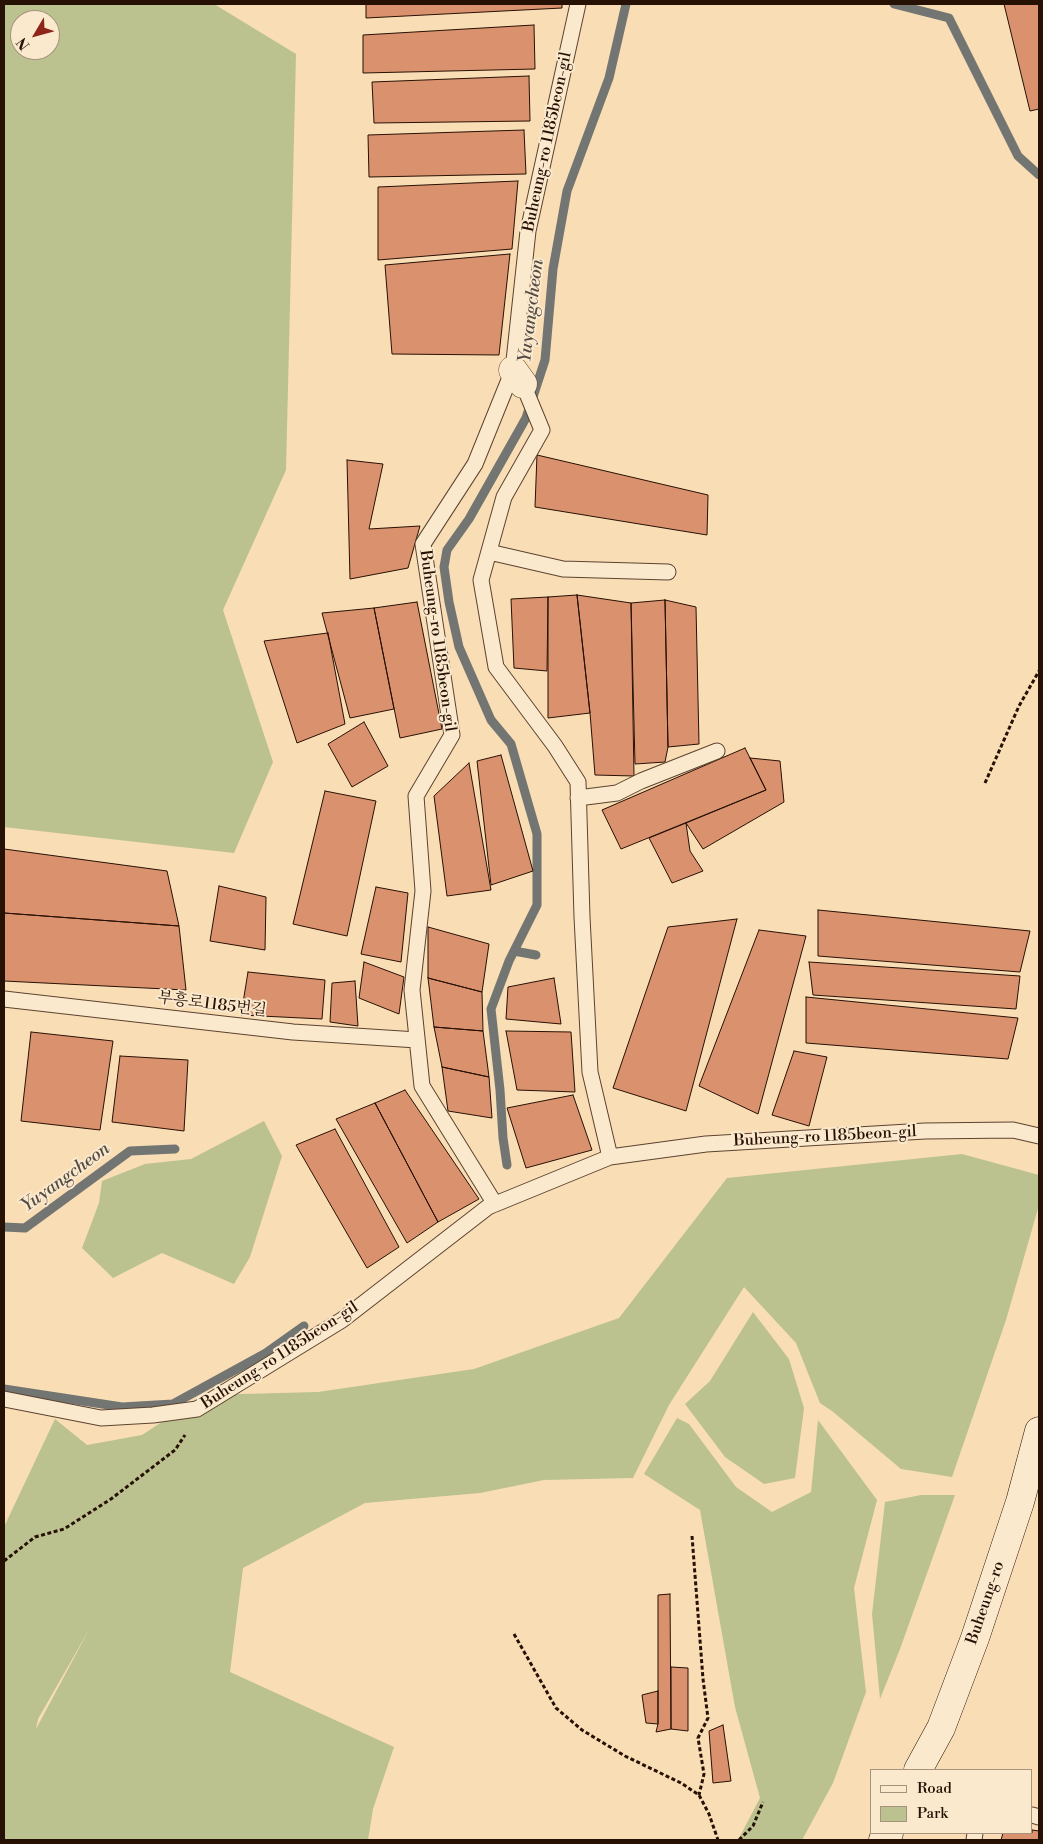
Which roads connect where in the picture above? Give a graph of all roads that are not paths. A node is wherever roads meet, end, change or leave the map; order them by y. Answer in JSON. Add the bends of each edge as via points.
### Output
{"nodes":[{"id":1,"x":578,"y":4,"type":"edge"},
{"id":2,"x":518,"y":377,"type":"junction"},
{"id":3,"x":488,"y":552,"type":"junction"},
{"id":4,"x":668,"y":572,"type":"dead end"},
{"id":5,"x":717,"y":751,"type":"dead end"},
{"id":6,"x":578,"y":798,"type":"junction"},
{"id":7,"x":4,"y":999,"type":"edge"},
{"id":8,"x":417,"y":1040,"type":"junction"},
{"id":9,"x":1039,"y":1136,"type":"edge"},
{"id":10,"x":610,"y":1157,"type":"junction"},
{"id":11,"x":494,"y":1204,"type":"junction"},
{"id":12,"x":4,"y":1399,"type":"edge"},
{"id":13,"x":1039,"y":1431,"type":"edge"},
{"id":14,"x":925,"y":1768,"type":"edge"}],
"edges":[{"from":1,"to":2,"type":"lane","name":"Buheung-ro 1185beon-gil","via":[[528,231]]},
{"from":2,"to":3,"type":"lane","name":"Buheung-ro 1185beon-gil","via":[[542,430],[504,496]]},
{"from":2,"to":8,"type":"lane","name":"Buheung-ro 1185beon-gil","via":[[475,464],[423,544],[452,735],[416,796],[423,891],[412,990]]},
{"from":3,"to":4,"type":"lane","via":[[563,568]]},
{"from":3,"to":6,"type":"lane","name":"Buheung-ro 1185beon-gil","via":[[481,580],[496,667],[556,746],[578,782]]},
{"from":5,"to":6,"type":"lane","via":[[617,793]]},
{"from":6,"to":10,"type":"lane","name":"Buheung-ro 1185beon-gil","via":[[590,1072]]},
{"from":7,"to":8,"type":"lane","name":"부흥로1185번길","via":[[293,1032]]},
{"from":8,"to":11,"type":"lane","name":"Buheung-ro 1185beon-gil","via":[[422,1086]]},
{"from":9,"to":10,"type":"lane","name":"Buheung-ro 1185beon-gil","via":[[1013,1130],[925,1131],[706,1144]]},
{"from":10,"to":11,"type":"lane","name":"Buheung-ro 1185beon-gil"},
{"from":11,"to":12,"type":"lane","name":"Buheung-ro 1185beon-gil","via":[[342,1320],[200,1408],[102,1418]]},
{"from":13,"to":14,"type":"main road","name":"Buheung-ro","via":[[1020,1502],[975,1638]]}]}
